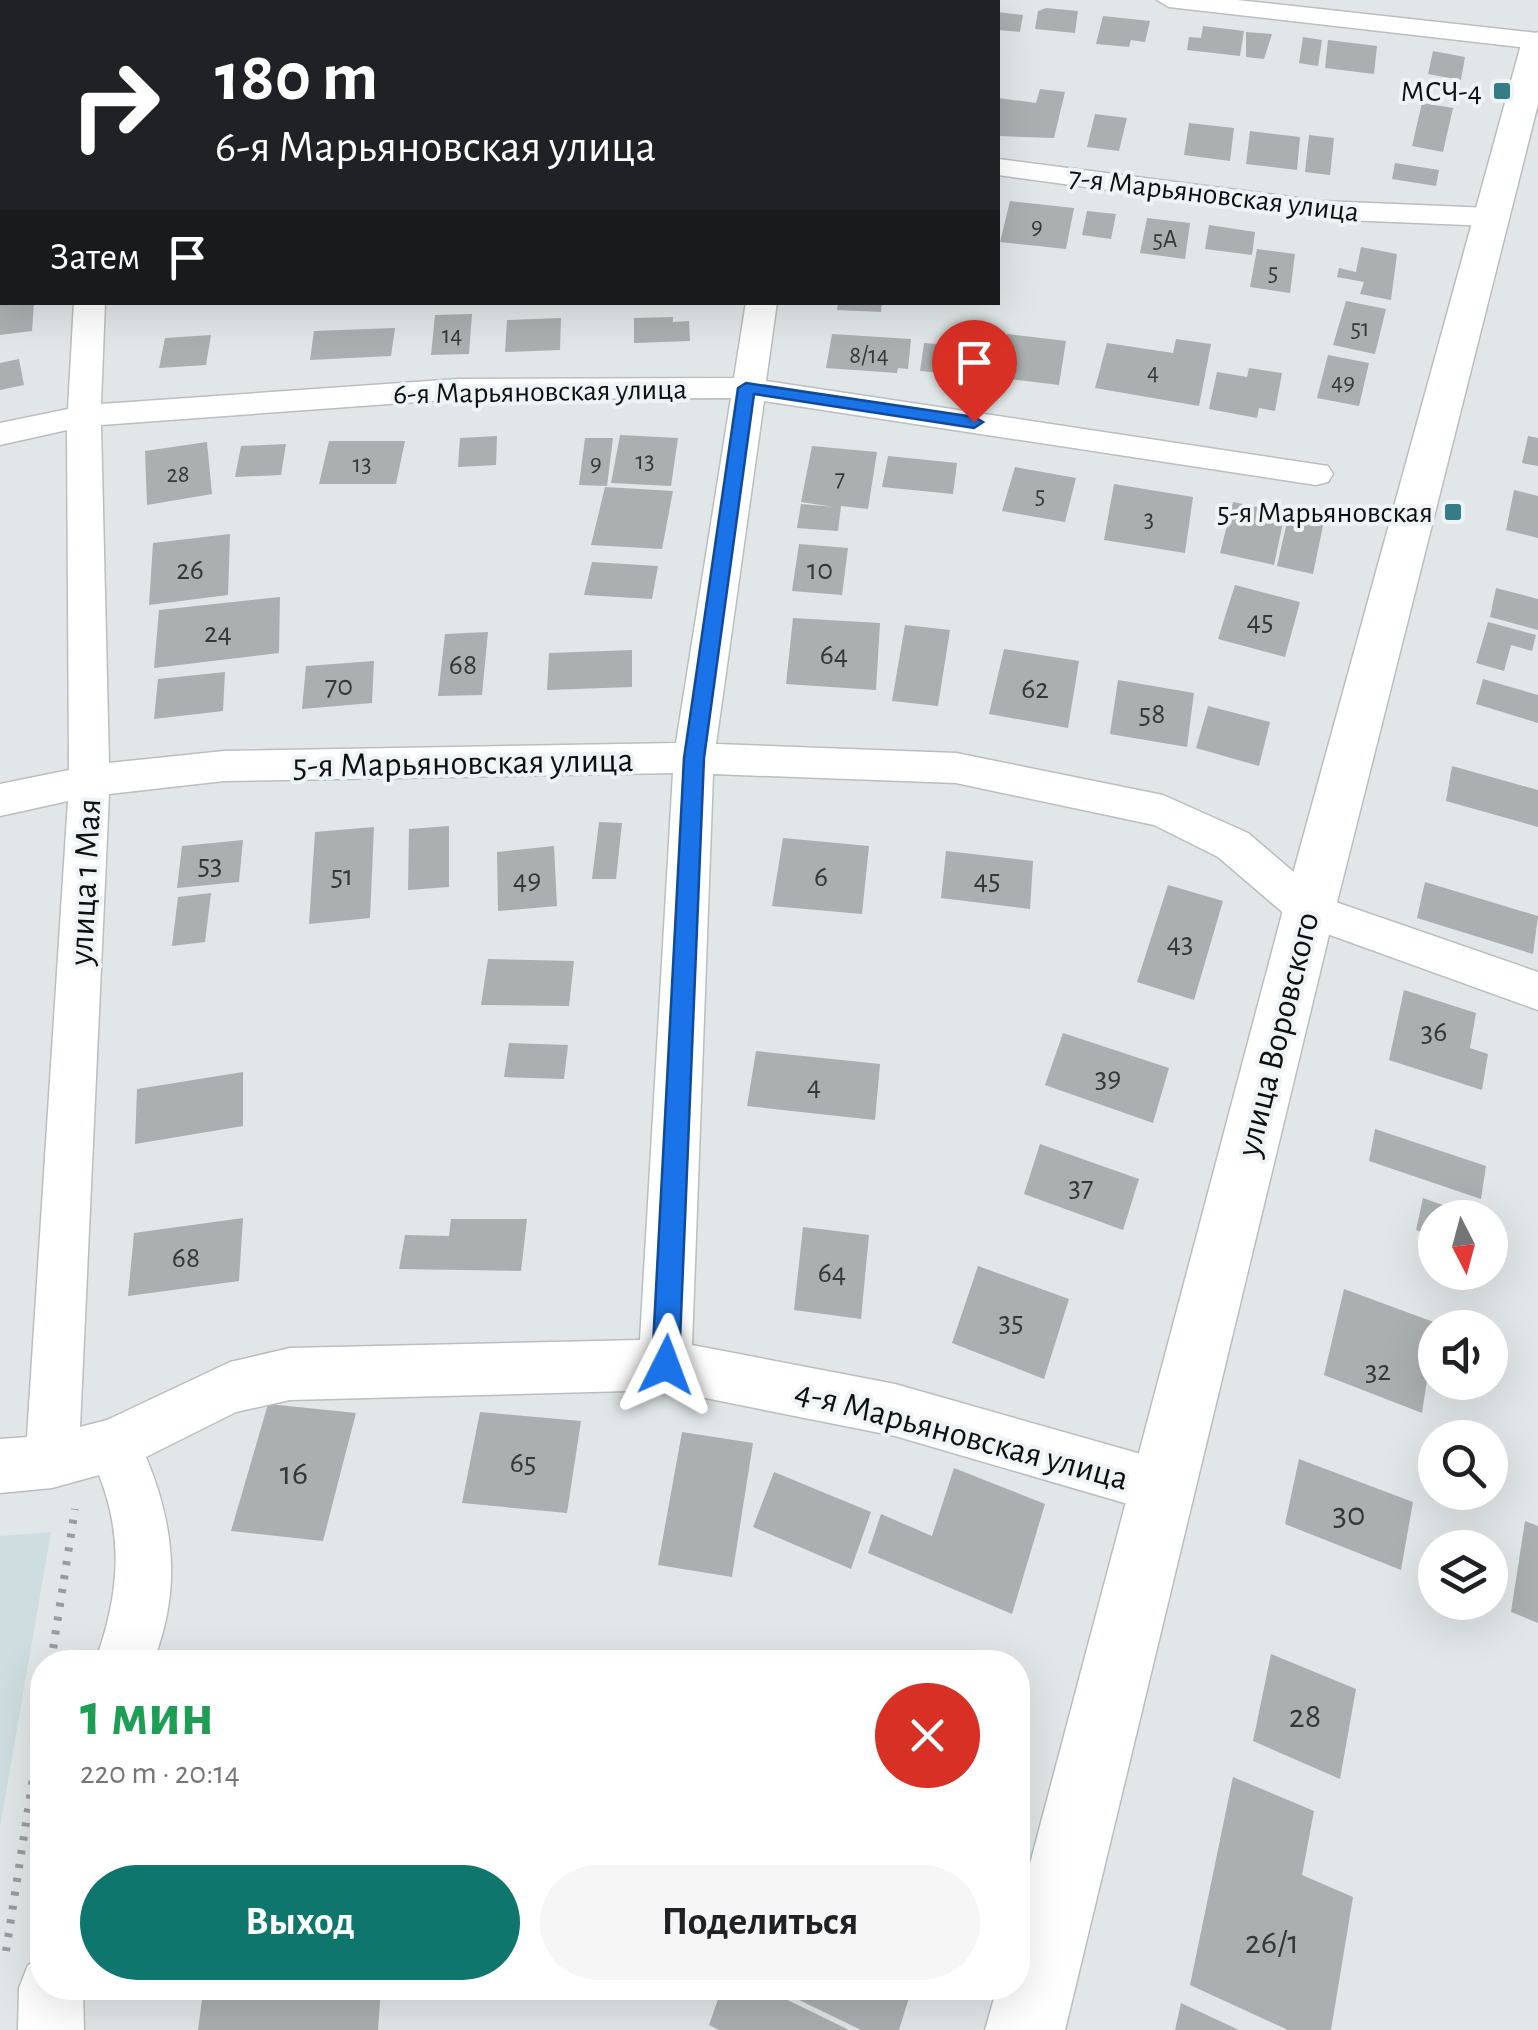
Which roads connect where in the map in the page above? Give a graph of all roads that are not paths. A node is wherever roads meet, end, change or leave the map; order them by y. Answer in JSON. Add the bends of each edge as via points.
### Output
{"nodes":[{"id":1,"x":1169,"y":0,"type":"edge"},
{"id":2,"x":1538,"y":40,"type":"edge"},
{"id":3,"x":1000,"y":167,"type":"edge"},
{"id":4,"x":1491,"y":217,"type":"junction"},
{"id":5,"x":90,"y":305,"type":"edge"},
{"id":6,"x":761,"y":305,"type":"edge"},
{"id":7,"x":746,"y":388,"type":"junction"},
{"id":8,"x":84,"y":416,"type":"junction"},
{"id":9,"x":0,"y":434,"type":"edge"},
{"id":10,"x":1316,"y":474,"type":"dead end"},
{"id":11,"x":694,"y":758,"type":"junction"},
{"id":12,"x":90,"y":781,"type":"junction"},
{"id":13,"x":0,"y":800,"type":"edge"},
{"id":14,"x":1308,"y":910,"type":"junction"},
{"id":15,"x":1538,"y":991,"type":"edge"},
{"id":16,"x":666,"y":1365,"type":"junction"},
{"id":17,"x":113,"y":1445,"type":"junction"},
{"id":18,"x":0,"y":1466,"type":"edge"},
{"id":19,"x":65,"y":1479,"type":"junction"},
{"id":20,"x":1162,"y":1487,"type":"junction"},
{"id":21,"x":128,"y":1650,"type":"edge"},
{"id":22,"x":36,"y":2000,"type":"edge"},
{"id":23,"x":50,"y":2030,"type":"edge"},
{"id":24,"x":1024,"y":2030,"type":"edge"}],
"edges":[{"from":1,"to":2,"type":"street"},
{"from":2,"to":4,"type":"main road","name":"улица Воровского"},
{"from":3,"to":4,"type":"street","name":"7-я Марьяновская улица","via":[[1321,210]]},
{"from":4,"to":14,"type":"main road","name":"улица Воровского"},
{"from":5,"to":8,"type":"street","name":"улица 1 Мая"},
{"from":6,"to":7,"type":"street"},
{"from":7,"to":8,"type":"street","name":"6-я Марьяновская улица","via":[[458,389]]},
{"from":7,"to":10,"type":"street","name":"6-я Марьяновская улица"},
{"from":7,"to":11,"type":"street"},
{"from":8,"to":9,"type":"street","name":"6-я Марьяновская улица"},
{"from":8,"to":12,"type":"street","name":"улица 1 Мая"},
{"from":11,"to":12,"type":"street","name":"5-я Марьяновская улица","via":[[224,766]]},
{"from":11,"to":14,"type":"street","name":"5-я Марьяновская улица","via":[[956,768],[1164,811],[1233,846]]},
{"from":11,"to":16,"type":"street"},
{"from":12,"to":13,"type":"street","name":"5-я Марьяновская улица"},
{"from":12,"to":19,"type":"street","name":"улица 1 Мая"},
{"from":14,"to":15,"type":"street","name":"5-я Марьяновская улица"},
{"from":14,"to":20,"type":"main road","name":"улица Воровского"},
{"from":16,"to":17,"type":"street","name":"4-я Марьяновская улица","via":[[290,1374],[230,1388]]},
{"from":16,"to":20,"type":"street","name":"4-я Марьяновская улица","via":[[895,1410]]},
{"from":17,"to":19,"type":"street","name":"4-я Марьяновская улица"},
{"from":17,"to":21,"type":"street","via":[[132,1482],[146,1535],[147,1590]]},
{"from":18,"to":19,"type":"street","name":"4-я Марьяновская улица"},
{"from":20,"to":24,"type":"main road","name":"улица Воровского"},
{"from":22,"to":23,"type":"street"}]}
